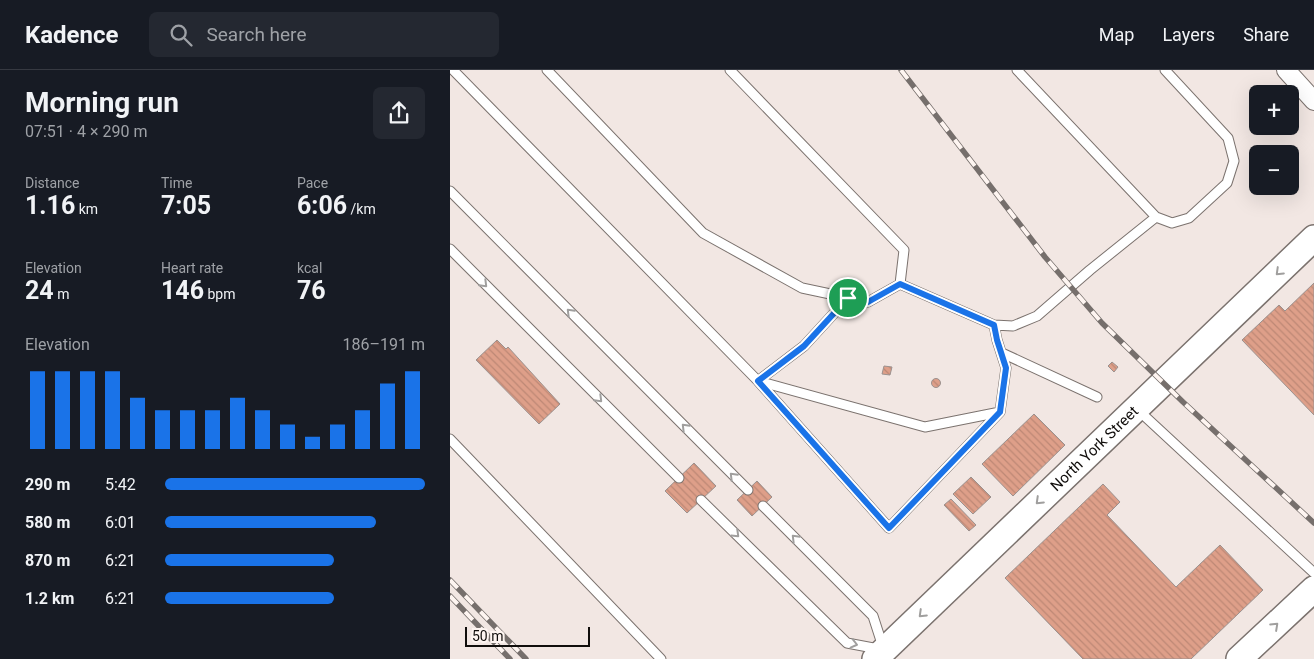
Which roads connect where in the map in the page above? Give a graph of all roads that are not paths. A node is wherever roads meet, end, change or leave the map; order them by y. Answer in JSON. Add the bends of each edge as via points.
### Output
{"nodes":[{"id":1,"x":453,"y":70,"type":"edge"},
{"id":2,"x":547,"y":70,"type":"edge"},
{"id":3,"x":730,"y":70,"type":"edge"},
{"id":4,"x":1017,"y":70,"type":"edge"},
{"id":5,"x":1165,"y":70,"type":"edge"},
{"id":6,"x":1286,"y":70,"type":"edge"},
{"id":7,"x":1314,"y":101,"type":"edge"},
{"id":8,"x":450,"y":191,"type":"edge"},
{"id":9,"x":1156,"y":218,"type":"junction"},
{"id":10,"x":1314,"y":238,"type":"edge"},
{"id":11,"x":450,"y":249,"type":"edge"},
{"id":12,"x":900,"y":284,"type":"junction"},
{"id":13,"x":848,"y":298,"type":"junction"},
{"id":14,"x":994,"y":325,"type":"junction"},
{"id":15,"x":1002,"y":353,"type":"junction"},
{"id":16,"x":758,"y":381,"type":"junction"},
{"id":17,"x":1097,"y":397,"type":"dead end"},
{"id":18,"x":1136,"y":408,"type":"junction"},
{"id":19,"x":1000,"y":412,"type":"junction"},
{"id":20,"x":450,"y":439,"type":"edge"},
{"id":21,"x":679,"y":478,"type":"dead end"},
{"id":22,"x":748,"y":490,"type":"dead end"},
{"id":23,"x":701,"y":500,"type":"dead end"},
{"id":24,"x":763,"y":506,"type":"dead end"},
{"id":25,"x":1314,"y":573,"type":"edge"},
{"id":26,"x":1314,"y":589,"type":"edge"},
{"id":27,"x":883,"y":656,"type":"edge"},
{"id":28,"x":661,"y":659,"type":"edge"},
{"id":29,"x":1239,"y":659,"type":"edge"}],
"edges":[{"from":1,"to":16,"type":"lane"},
{"from":2,"to":13,"type":"lane","via":[[703,234],[802,288]]},
{"from":3,"to":12,"type":"lane","via":[[904,250]]},
{"from":4,"to":9,"type":"lane"},
{"from":5,"to":9,"type":"lane","via":[[1228,138],[1234,161],[1227,183],[1189,218],[1172,222]]},
{"from":6,"to":7,"type":"street"},
{"from":22,"to":8,"type":"lane","one_way":true},
{"from":9,"to":14,"type":"lane","via":[[1037,316],[1013,326]]},
{"from":10,"to":18,"type":"main road","name":"North York Street","one_way":true},
{"from":11,"to":21,"type":"lane","one_way":true},
{"from":12,"to":13,"type":"lane","via":[[868,302]]},
{"from":12,"to":14,"type":"lane"},
{"from":13,"to":16,"type":"lane","via":[[804,346]]},
{"from":14,"to":15,"type":"lane"},
{"from":15,"to":17,"type":"lane"},
{"from":15,"to":19,"type":"lane","via":[[1006,368]]},
{"from":16,"to":19,"type":"lane","via":[[925,427]]},
{"from":16,"to":19,"type":"lane","via":[[889,528]]},
{"from":18,"to":25,"type":"lane"},
{"from":18,"to":27,"type":"main road","name":"North York Street","one_way":true},
{"from":20,"to":28,"type":"lane"},
{"from":23,"to":27,"type":"lane","one_way":true,"via":[[846,643]]},
{"from":27,"to":24,"type":"lane","one_way":true,"via":[[873,616]]},
{"from":29,"to":26,"type":"main road","one_way":true}]}
